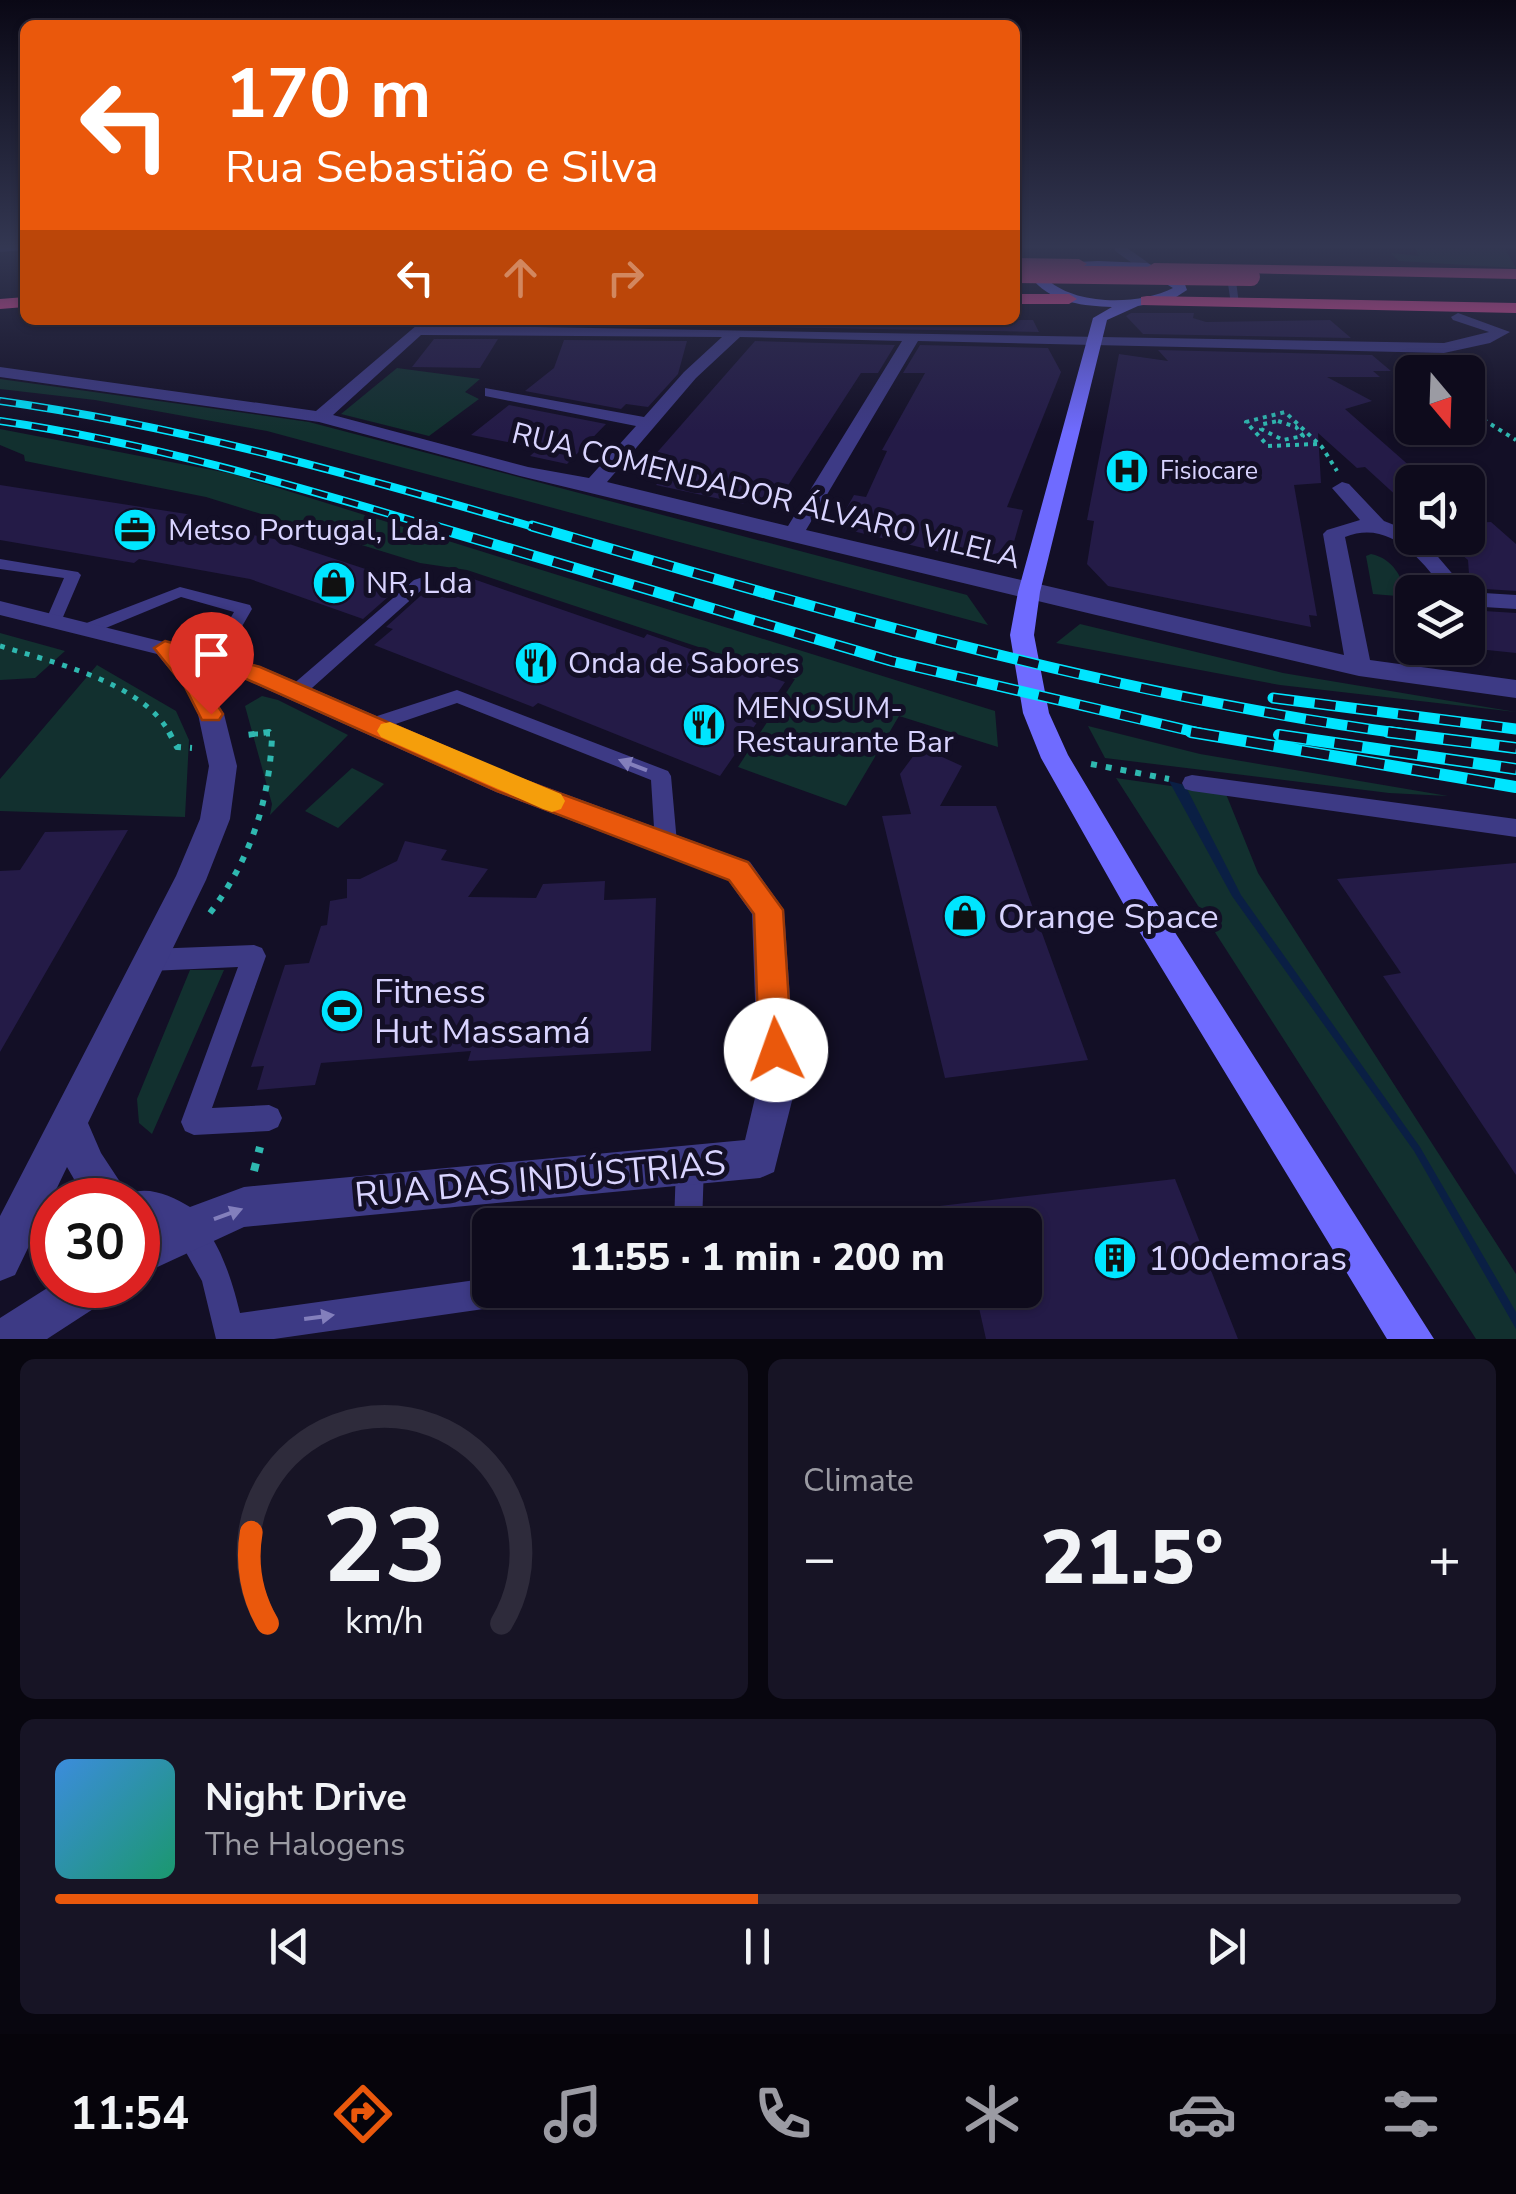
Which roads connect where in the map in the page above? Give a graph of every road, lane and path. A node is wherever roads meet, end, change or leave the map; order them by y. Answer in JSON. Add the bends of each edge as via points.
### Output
{"nodes":[{"id":1,"x":1084,"y":307,"type":"edge"},
{"id":2,"x":1126,"y":307,"type":"edge"},
{"id":3,"x":1458,"y":317,"type":"dead end"},
{"id":4,"x":1100,"y":318,"type":"junction"},
{"id":5,"x":736,"y":333,"type":"junction"},
{"id":6,"x":913,"y":336,"type":"junction"},
{"id":7,"x":1097,"y":340,"type":"junction"},
{"id":8,"x":0,"y":372,"type":"edge"},
{"id":9,"x":491,"y":392,"type":"dead end"},
{"id":10,"x":320,"y":417,"type":"junction"},
{"id":11,"x":1485,"y":421,"type":"edge"},
{"id":12,"x":646,"y":422,"type":"junction"},
{"id":13,"x":1302,"y":430,"type":"junction"},
{"id":14,"x":1516,"y":440,"type":"edge"},
{"id":15,"x":1299,"y":442,"type":"junction"},
{"id":16,"x":1318,"y":444,"type":"junction"},
{"id":17,"x":594,"y":485,"type":"junction"},
{"id":18,"x":1342,"y":488,"type":"joint"},
{"id":19,"x":1377,"y":526,"type":"junction"},
{"id":20,"x":793,"y":534,"type":"junction"},
{"id":21,"x":0,"y":564,"type":"edge"},
{"id":22,"x":1444,"y":575,"type":"edge"},
{"id":23,"x":420,"y":583,"type":"dead end"},
{"id":24,"x":1029,"y":592,"type":"junction"},
{"id":25,"x":1485,"y":599,"type":"edge"},
{"id":26,"x":1516,"y":602,"type":"edge"},
{"id":27,"x":0,"y":608,"type":"edge"},
{"id":28,"x":54,"y":620,"type":"junction"},
{"id":29,"x":90,"y":628,"type":"junction"},
{"id":30,"x":165,"y":648,"type":"junction"},
{"id":31,"x":214,"y":659,"type":"junction"},
{"id":32,"x":1359,"y":667,"type":"junction"},
{"id":33,"x":1516,"y":689,"type":"edge"},
{"id":34,"x":297,"y":691,"type":"junction"},
{"id":35,"x":375,"y":724,"type":"junction"},
{"id":36,"x":1055,"y":758,"type":"junction"},
{"id":37,"x":1192,"y":783,"type":"joint"},
{"id":38,"x":1516,"y":828,"type":"edge"},
{"id":39,"x":666,"y":843,"type":"junction"},
{"id":40,"x":150,"y":960,"type":"junction"},
{"id":41,"x":269,"y":1118,"type":"dead end"},
{"id":42,"x":69,"y":1122,"type":"junction"},
{"id":43,"x":690,"y":1164,"type":"junction"},
{"id":44,"x":95,"y":1178,"type":"edge"},
{"id":45,"x":689,"y":1208,"type":"edge"},
{"id":46,"x":160,"y":1214,"type":"edge"},
{"id":47,"x":188,"y":1229,"type":"junction"},
{"id":48,"x":160,"y":1244,"type":"edge"},
{"id":49,"x":0,"y":1260,"type":"edge"},
{"id":50,"x":472,"y":1296,"type":"edge"},
{"id":51,"x":56,"y":1308,"type":"edge"},
{"id":52,"x":7,"y":1339,"type":"edge"},
{"id":53,"x":1412,"y":1339,"type":"edge"}],
"edges":[{"from":1,"to":4,"type":"street"},
{"from":2,"to":4,"type":"street"},
{"from":3,"to":7,"type":"street","via":[[1502,332],[1444,348]]},
{"from":4,"to":7,"type":"street"},
{"from":5,"to":6,"type":"street"},
{"from":5,"to":10,"type":"street","via":[[418,330]]},
{"from":5,"to":12,"type":"street"},
{"from":6,"to":7,"type":"street"},
{"from":6,"to":20,"type":"street"},
{"from":7,"to":24,"type":"street"},
{"from":8,"to":10,"type":"street","name":"RUA COMENDADOR ÁLVARO VILELA"},
{"from":9,"to":12,"type":"street"},
{"from":10,"to":17,"type":"street","name":"RUA COMENDADOR ÁLVARO VILELA"},
{"from":11,"to":14,"type":"path"},
{"from":12,"to":17,"type":"street"},
{"from":13,"to":15,"type":"path"},
{"from":13,"to":15,"type":"path","via":[[1278,421],[1261,426],[1269,436]]},
{"from":13,"to":15,"type":"path","via":[[1285,412],[1246,422],[1268,446]]},
{"from":13,"to":16,"type":"path"},
{"from":15,"to":16,"type":"path"},
{"from":16,"to":18,"type":"path","via":[[1335,463]]},
{"from":17,"to":20,"type":"street","name":"RUA COMENDADOR ÁLVARO VILELA"},
{"from":18,"to":19,"type":"street"},
{"from":19,"to":22,"type":"street","via":[[1424,548]]},
{"from":19,"to":32,"type":"street","via":[[1334,534]]},
{"from":20,"to":24,"type":"street","name":"RUA COMENDADOR ÁLVARO VILELA"},
{"from":21,"to":28,"type":"lane","via":[[74,575]]},
{"from":23,"to":34,"type":"lane"},
{"from":24,"to":32,"type":"street","name":"RUA COMENDADOR ÁLVARO VILELA"},
{"from":24,"to":36,"type":"street","via":[[1022,635],[1036,712]]},
{"from":25,"to":26,"type":"street"},
{"from":27,"to":28,"type":"street","name":"RUA DAS INDÚSTRIAS"},
{"from":28,"to":29,"type":"street","name":"RUA DAS INDÚSTRIAS"},
{"from":29,"to":30,"type":"street","name":"RUA DAS INDÚSTRIAS"},
{"from":29,"to":31,"type":"lane","via":[[180,592],[244,609]]},
{"from":30,"to":31,"type":"street","name":"RUA DAS INDÚSTRIAS"},
{"from":30,"to":40,"type":"street","via":[[211,714],[222,766],[215,820]]},
{"from":31,"to":34,"type":"street","name":"RUA DAS INDÚSTRIAS"},
{"from":32,"to":33,"type":"street","name":"RUA COMENDADOR ÁLVARO VILELA"},
{"from":34,"to":35,"type":"street","name":"RUA DAS INDÚSTRIAS"},
{"from":35,"to":39,"type":"street","name":"RUA DAS INDÚSTRIAS","via":[[506,784]]},
{"from":39,"to":35,"type":"lane","one_way":true,"via":[[661,776],[457,696]]},
{"from":36,"to":37,"type":"path"},
{"from":36,"to":53,"type":"street"},
{"from":37,"to":38,"type":"lane"},
{"from":39,"to":43,"type":"street","name":"RUA DAS INDÚSTRIAS","via":[[738,871],[768,910],[778,1084],[760,1158]]},
{"from":40,"to":41,"type":"lane","via":[[254,956],[194,1122]]},
{"from":40,"to":42,"type":"street"},
{"from":42,"to":44,"type":"street"},
{"from":42,"to":49,"type":"street"},
{"from":43,"to":45,"type":"lane"},
{"from":47,"to":43,"type":"street","name":"RUA DAS INDÚSTRIAS","one_way":true,"via":[[244,1208]]},
{"from":46,"to":47,"type":"street"},
{"from":47,"to":48,"type":"street","name":"RUA DAS INDÚSTRIAS"},
{"from":47,"to":50,"type":"lane","one_way":true,"via":[[216,1276],[228,1330]]},
{"from":51,"to":52,"type":"street"}]}
